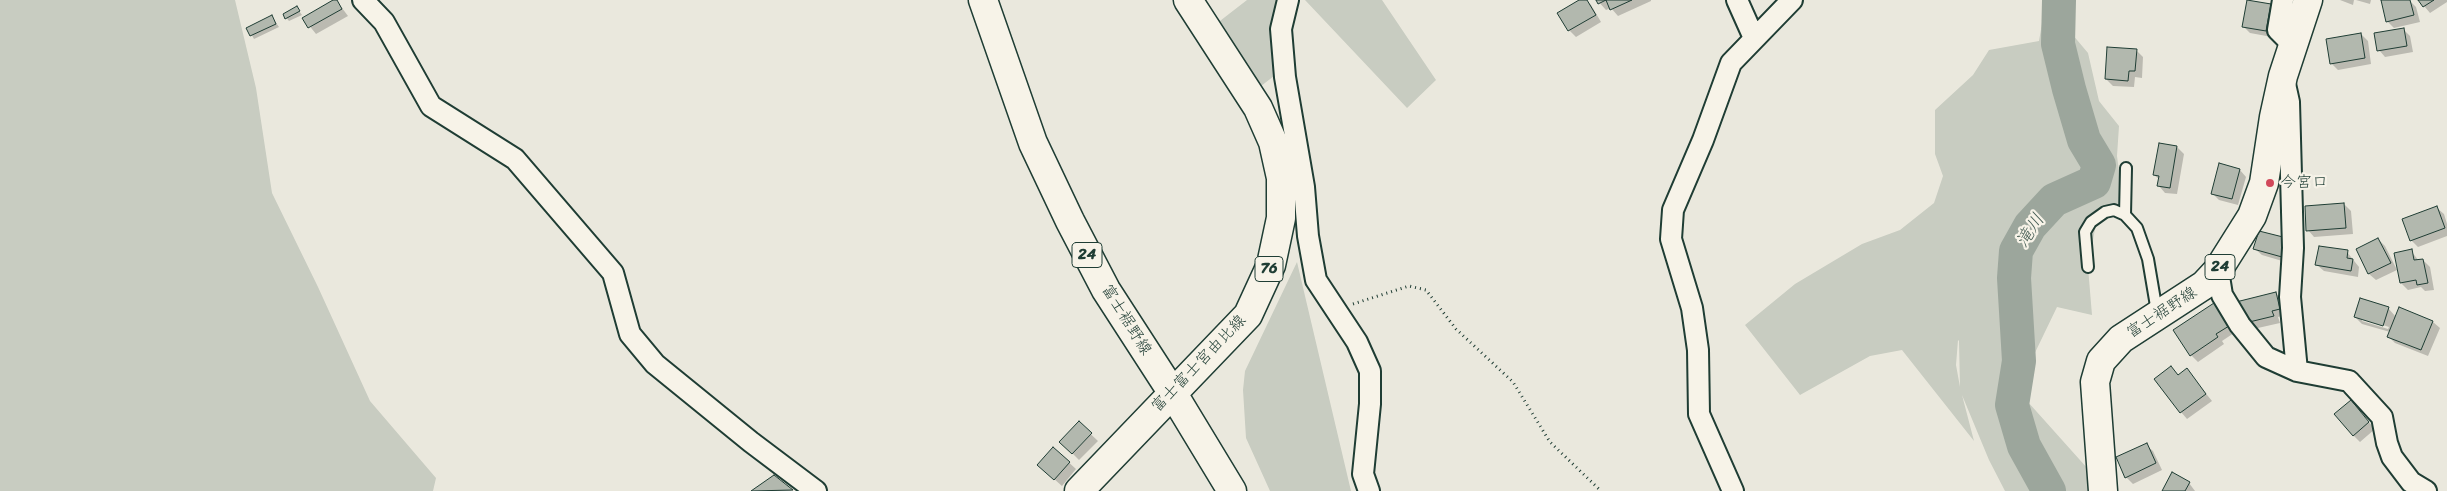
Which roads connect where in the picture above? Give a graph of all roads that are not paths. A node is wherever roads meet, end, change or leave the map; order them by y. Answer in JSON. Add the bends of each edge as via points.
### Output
{"nodes":[{"id":1,"x":363,"y":0,"type":"edge"},
{"id":2,"x":983,"y":0,"type":"edge"},
{"id":3,"x":1188,"y":0,"type":"edge"},
{"id":4,"x":1288,"y":0,"type":"edge"},
{"id":5,"x":1737,"y":0,"type":"edge"},
{"id":6,"x":1792,"y":0,"type":"edge"},
{"id":7,"x":2283,"y":0,"type":"edge"},
{"id":8,"x":2308,"y":0,"type":"edge"},
{"id":9,"x":1754,"y":38,"type":"junction"},
{"id":10,"x":2293,"y":45,"type":"junction"},
{"id":11,"x":2283,"y":76,"type":"junction"},
{"id":12,"x":2126,"y":168,"type":"dead end"},
{"id":13,"x":2125,"y":215,"type":"junction"},
{"id":14,"x":2088,"y":267,"type":"dead end"},
{"id":15,"x":2218,"y":270,"type":"junction"},
{"id":16,"x":2158,"y":315,"type":"junction"},
{"id":17,"x":2297,"y":371,"type":"junction"},
{"id":18,"x":1172,"y":392,"type":"junction"},
{"id":19,"x":816,"y":491,"type":"edge"},
{"id":20,"x":1079,"y":491,"type":"edge"},
{"id":21,"x":1232,"y":491,"type":"edge"},
{"id":22,"x":1369,"y":491,"type":"edge"},
{"id":23,"x":1733,"y":491,"type":"edge"},
{"id":24,"x":2103,"y":491,"type":"edge"},
{"id":25,"x":2426,"y":491,"type":"edge"}],
"edges":[{"from":1,"to":19,"type":"street","via":[[384,22],[431,106],[515,159],[613,273],[630,334],[655,364]]},
{"from":2,"to":18,"type":"main road","name":"富士裾野線","number":"24","via":[[1033,143],[1070,221],[1106,290]]},
{"from":3,"to":18,"type":"main road","name":"富士富士宮由比線","number":"76","via":[[1258,108],[1273,142],[1280,178],[1281,218],[1271,265],[1248,315]]},
{"from":4,"to":22,"type":"street","via":[[1281,29],[1316,280],[1357,342],[1370,372],[1363,474]]},
{"from":5,"to":9,"type":"street"},
{"from":6,"to":9,"type":"street"},
{"from":7,"to":10,"type":"street","via":[[2278,30]]},
{"from":8,"to":10,"type":"main road","name":"富士裾野線","number":"24"},
{"from":9,"to":23,"type":"street","via":[[1731,63],[1722,83],[1703,140],[1673,210],[1671,239],[1692,308],[1698,350],[1699,414]]},
{"from":10,"to":11,"type":"main road","name":"富士裾野線","number":"24"},
{"from":11,"to":15,"type":"main road","name":"富士裾野線","number":"24","via":[[2264,183],[2252,216]]},
{"from":11,"to":17,"type":"street","via":[[2289,102],[2293,248],[2290,297]]},
{"from":12,"to":13,"type":"lane"},
{"from":13,"to":14,"type":"lane","via":[[2114,210],[2091,222],[2085,232]]},
{"from":13,"to":16,"type":"lane","via":[[2137,228],[2148,259]]},
{"from":15,"to":16,"type":"main road","name":"富士裾野線","number":"24","via":[[2204,285]]},
{"from":15,"to":17,"type":"street","via":[[2222,295],[2240,325],[2266,357]]},
{"from":16,"to":24,"type":"main road","name":"富士裾野線","number":"24","via":[[2121,339],[2101,361],[2095,382]]},
{"from":17,"to":25,"type":"street","via":[[2349,381],[2382,418],[2392,457],[2411,482]]},
{"from":18,"to":20,"type":"main road","name":"富士富士宮由比線","number":"76"},
{"from":18,"to":21,"type":"main road","name":"富士裾野線","number":"24"}]}
